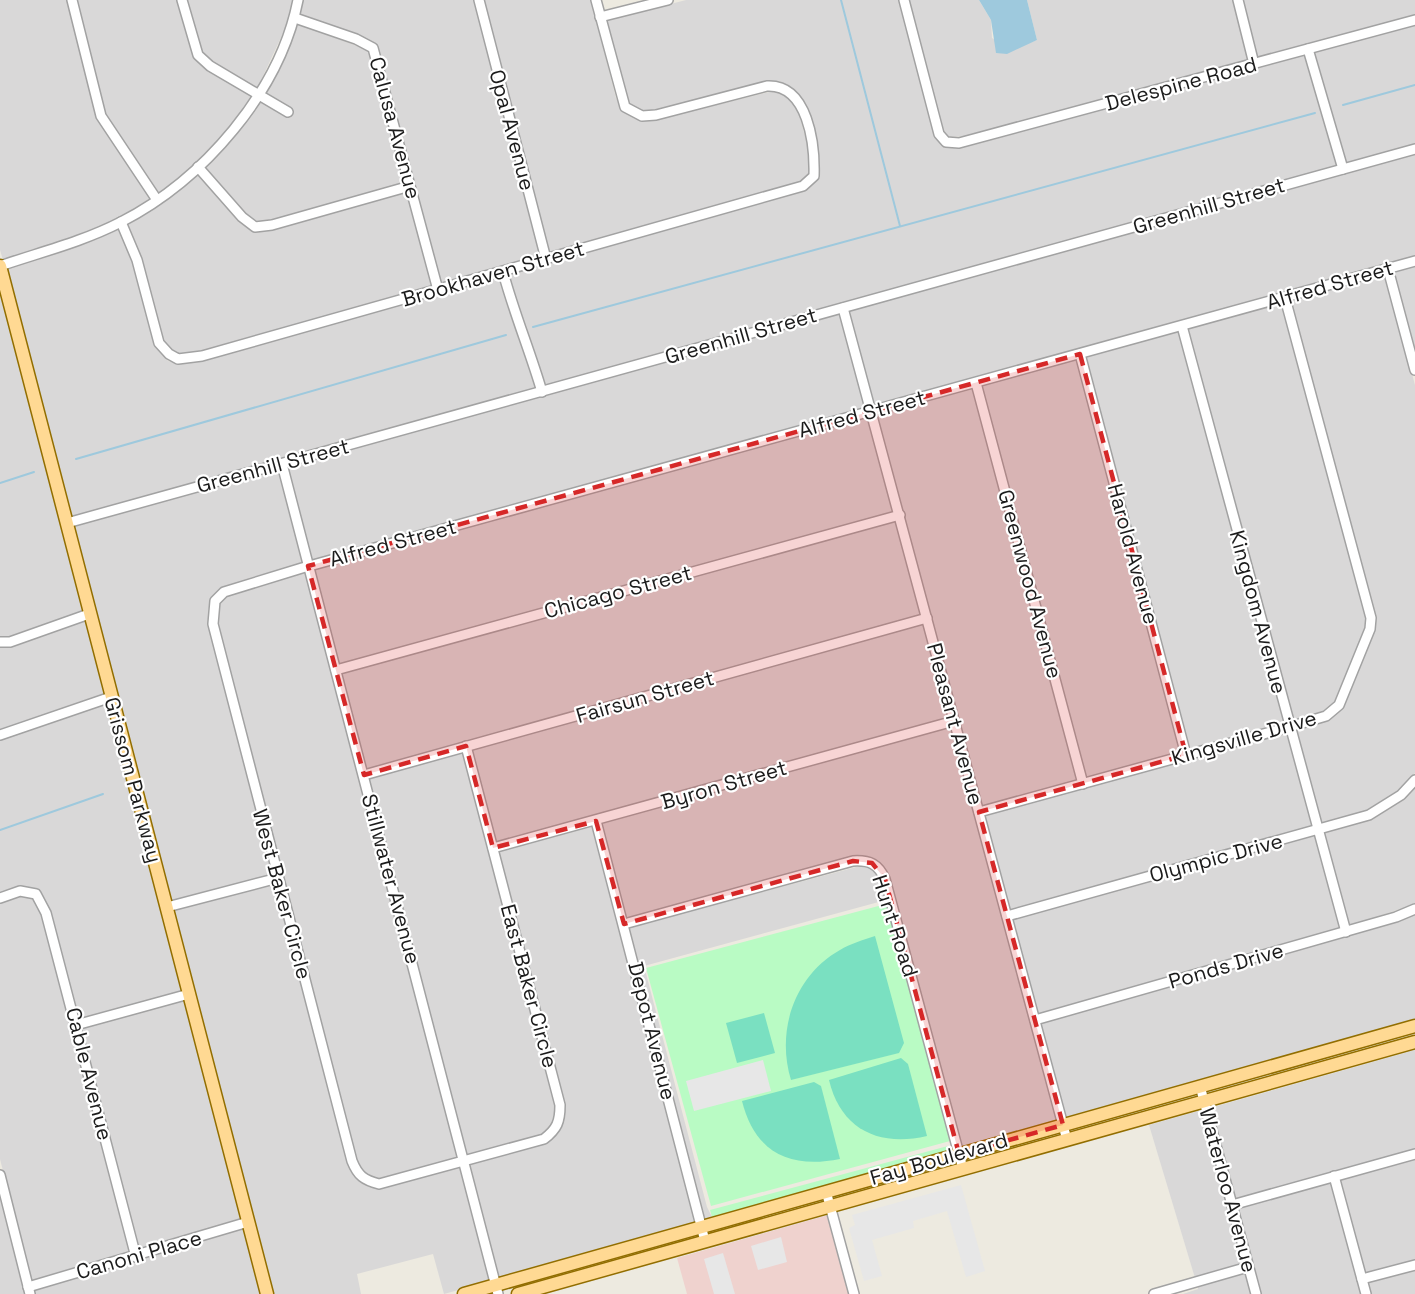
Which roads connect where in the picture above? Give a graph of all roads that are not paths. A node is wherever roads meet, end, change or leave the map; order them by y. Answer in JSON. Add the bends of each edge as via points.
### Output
{"nodes":[{"id":1,"x":72,"y":0,"type":"edge"},
{"id":2,"x":182,"y":0,"type":"edge"},
{"id":3,"x":298,"y":0,"type":"edge"},
{"id":4,"x":479,"y":0,"type":"edge"},
{"id":5,"x":596,"y":0,"type":"edge"},
{"id":6,"x":668,"y":0,"type":"edge"},
{"id":7,"x":904,"y":0,"type":"edge"},
{"id":8,"x":1238,"y":0,"type":"edge"},
{"id":9,"x":600,"y":17,"type":"junction"},
{"id":10,"x":295,"y":18,"type":"junction"},
{"id":11,"x":1415,"y":20,"type":"edge"},
{"id":12,"x":1308,"y":49,"type":"junction"},
{"id":13,"x":1254,"y":64,"type":"junction"},
{"id":14,"x":259,"y":95,"type":"junction"},
{"id":15,"x":288,"y":112,"type":"dead end"},
{"id":16,"x":1415,"y":149,"type":"edge"},
{"id":17,"x":198,"y":167,"type":"junction"},
{"id":18,"x":1343,"y":169,"type":"junction"},
{"id":19,"x":411,"y":186,"type":"junction"},
{"id":20,"x":157,"y":200,"type":"junction"},
{"id":21,"x":121,"y":222,"type":"junction"},
{"id":22,"x":546,"y":259,"type":"junction"},
{"id":23,"x":1415,"y":261,"type":"edge"},
{"id":24,"x":0,"y":266,"type":"edge"},
{"id":25,"x":1388,"y":269,"type":"junction"},
{"id":26,"x":503,"y":272,"type":"junction"},
{"id":27,"x":438,"y":290,"type":"junction"},
{"id":28,"x":1285,"y":298,"type":"junction"},
{"id":29,"x":843,"y":308,"type":"junction"},
{"id":30,"x":1182,"y":326,"type":"junction"},
{"id":31,"x":1080,"y":354,"type":"junction"},
{"id":32,"x":1415,"y":370,"type":"edge"},
{"id":33,"x":976,"y":383,"type":"junction"},
{"id":34,"x":542,"y":392,"type":"junction"},
{"id":35,"x":872,"y":411,"type":"junction"},
{"id":36,"x":282,"y":464,"type":"junction"},
{"id":37,"x":900,"y":515,"type":"junction"},
{"id":38,"x":67,"y":523,"type":"junction"},
{"id":39,"x":308,"y":566,"type":"junction"},
{"id":40,"x":89,"y":614,"type":"junction"},
{"id":41,"x":927,"y":618,"type":"junction"},
{"id":42,"x":0,"y":642,"type":"edge"},
{"id":43,"x":336,"y":670,"type":"junction"},
{"id":44,"x":111,"y":697,"type":"junction"},
{"id":45,"x":954,"y":721,"type":"junction"},
{"id":46,"x":1289,"y":727,"type":"junction"},
{"id":47,"x":0,"y":735,"type":"edge"},
{"id":48,"x":466,"y":746,"type":"junction"},
{"id":49,"x":1186,"y":755,"type":"junction"},
{"id":50,"x":363,"y":775,"type":"junction"},
{"id":51,"x":1415,"y":780,"type":"edge"},
{"id":52,"x":1083,"y":784,"type":"junction"},
{"id":53,"x":979,"y":812,"type":"junction"},
{"id":54,"x":596,"y":821,"type":"junction"},
{"id":55,"x":1318,"y":830,"type":"junction"},
{"id":56,"x":494,"y":849,"type":"junction"},
{"id":57,"x":278,"y":878,"type":"junction"},
{"id":58,"x":0,"y":898,"type":"edge"},
{"id":59,"x":167,"y":907,"type":"junction"},
{"id":60,"x":1415,"y":909,"type":"edge"},
{"id":61,"x":1007,"y":916,"type":"junction"},
{"id":62,"x":624,"y":924,"type":"junction"},
{"id":63,"x":1346,"y":932,"type":"junction"},
{"id":64,"x":189,"y":994,"type":"junction"},
{"id":65,"x":1035,"y":1020,"type":"junction"},
{"id":66,"x":76,"y":1025,"type":"junction"},
{"id":67,"x":1415,"y":1026,"type":"edge"},
{"id":68,"x":1377,"y":1036,"type":"junction"},
{"id":69,"x":1415,"y":1042,"type":"edge"},
{"id":70,"x":1382,"y":1051,"type":"junction"},
{"id":71,"x":1200,"y":1086,"type":"junction"},
{"id":72,"x":1204,"y":1101,"type":"junction"},
{"id":73,"x":1063,"y":1125,"type":"junction"},
{"id":74,"x":1067,"y":1140,"type":"junction"},
{"id":75,"x":959,"y":1154,"type":"junction"},
{"id":76,"x":1415,"y":1154,"type":"edge"},
{"id":77,"x":464,"y":1161,"type":"junction"},
{"id":78,"x":963,"y":1169,"type":"junction"},
{"id":79,"x":0,"y":1175,"type":"edge"},
{"id":80,"x":1334,"y":1176,"type":"junction"},
{"id":81,"x":826,"y":1191,"type":"junction"},
{"id":82,"x":1232,"y":1205,"type":"junction"},
{"id":83,"x":830,"y":1206,"type":"junction"},
{"id":84,"x":248,"y":1222,"type":"junction"},
{"id":85,"x":702,"y":1227,"type":"junction"},
{"id":86,"x":705,"y":1241,"type":"junction"},
{"id":87,"x":136,"y":1257,"type":"junction"},
{"id":88,"x":1415,"y":1265,"type":"edge"},
{"id":89,"x":1248,"y":1267,"type":"junction"},
{"id":90,"x":1362,"y":1279,"type":"junction"},
{"id":91,"x":497,"y":1289,"type":"edge"},
{"id":92,"x":29,"y":1290,"type":"edge"},
{"id":93,"x":267,"y":1294,"type":"edge"},
{"id":94,"x":464,"y":1294,"type":"edge"},
{"id":95,"x":518,"y":1294,"type":"edge"},
{"id":96,"x":854,"y":1294,"type":"edge"},
{"id":97,"x":1154,"y":1294,"type":"edge"},
{"id":98,"x":1256,"y":1294,"type":"edge"},
{"id":99,"x":1366,"y":1294,"type":"edge"}],
"edges":[{"from":1,"to":20,"type":"street","via":[[100,116]]},
{"from":2,"to":14,"type":"street","via":[[198,55]]},
{"from":3,"to":10,"type":"street"},
{"from":4,"to":22,"type":"street","name":"Opal Avenue"},
{"from":5,"to":9,"type":"street"},
{"from":6,"to":9,"type":"street"},
{"from":7,"to":13,"type":"street","name":"Delespine Road","via":[[936,124],[946,142],[972,140]]},
{"from":8,"to":13,"type":"street"},
{"from":9,"to":22,"type":"street","name":"Brookhaven Street","via":[[625,107],[642,116],[656,115],[767,86],[789,90],[799,100],[815,158],[814,176],[803,186]]},
{"from":10,"to":14,"type":"street"},
{"from":10,"to":19,"type":"street","name":"Calusa Avenue","via":[[373,48]]},
{"from":11,"to":12,"type":"street","name":"Delespine Road"},
{"from":12,"to":13,"type":"street","name":"Delespine Road"},
{"from":12,"to":18,"type":"street"},
{"from":14,"to":15,"type":"street"},
{"from":14,"to":17,"type":"street","via":[[233,132]]},
{"from":16,"to":18,"type":"street","name":"Greenhill Street"},
{"from":17,"to":19,"type":"street","via":[[255,227]]},
{"from":17,"to":20,"type":"street"},
{"from":18,"to":29,"type":"street","name":"Greenhill Street"},
{"from":19,"to":27,"type":"street","name":"Calusa Avenue"},
{"from":20,"to":21,"type":"street"},
{"from":21,"to":24,"type":"street"},
{"from":21,"to":27,"type":"street","name":"Brookhaven Street","via":[[137,260],[159,343],[178,359],[202,356]]},
{"from":22,"to":26,"type":"street","name":"Brookhaven Street"},
{"from":23,"to":25,"type":"street","name":"Alfred Street"},
{"from":24,"to":38,"type":"main road","name":"Grissom Parkway"},
{"from":25,"to":28,"type":"street","name":"Alfred Street"},
{"from":25,"to":32,"type":"street"},
{"from":26,"to":27,"type":"street","name":"Brookhaven Street"},
{"from":26,"to":34,"type":"street"},
{"from":28,"to":30,"type":"street","name":"Alfred Street"},
{"from":28,"to":46,"type":"street","name":"Kingsville Drive","via":[[1371,618],[1339,705],[1326,716]]},
{"from":29,"to":34,"type":"street","name":"Greenhill Street"},
{"from":29,"to":35,"type":"street","name":"Pleasant Avenue"},
{"from":30,"to":31,"type":"street","name":"Alfred Street"},
{"from":30,"to":46,"type":"street","name":"Kingdom Avenue"},
{"from":31,"to":33,"type":"street","name":"Alfred Street"},
{"from":31,"to":49,"type":"street","name":"Harold Avenue"},
{"from":33,"to":35,"type":"street","name":"Alfred Street"},
{"from":33,"to":52,"type":"street","name":"Greenwood Avenue"},
{"from":34,"to":36,"type":"street","name":"Greenhill Street"},
{"from":35,"to":37,"type":"street","name":"Pleasant Avenue"},
{"from":35,"to":39,"type":"street","name":"Alfred Street"},
{"from":36,"to":38,"type":"street","name":"Greenhill Street"},
{"from":36,"to":39,"type":"street","name":"Stillwater Avenue"},
{"from":37,"to":41,"type":"street","name":"Pleasant Avenue"},
{"from":37,"to":43,"type":"street","name":"Chicago Street"},
{"from":38,"to":40,"type":"main road","name":"Grissom Parkway"},
{"from":39,"to":43,"type":"street","name":"Stillwater Avenue"},
{"from":39,"to":57,"type":"street","name":"West Baker Circle","via":[[224,592],[215,601],[212,612]]},
{"from":40,"to":42,"type":"street","via":[[10,642]]},
{"from":40,"to":44,"type":"main road","name":"Grissom Parkway"},
{"from":41,"to":45,"type":"street","name":"Pleasant Avenue"},
{"from":41,"to":48,"type":"street","name":"Fairsun Street"},
{"from":43,"to":50,"type":"street","name":"Stillwater Avenue"},
{"from":44,"to":47,"type":"street"},
{"from":44,"to":59,"type":"main road","name":"Grissom Parkway"},
{"from":45,"to":53,"type":"street","name":"Pleasant Avenue"},
{"from":45,"to":54,"type":"street","name":"Byron Street"},
{"from":46,"to":49,"type":"street","name":"Kingsville Drive"},
{"from":46,"to":55,"type":"street","name":"Kingdom Avenue"},
{"from":48,"to":50,"type":"street","name":"Fairsun Street"},
{"from":48,"to":56,"type":"street","name":"East Baker Circle"},
{"from":49,"to":52,"type":"street","name":"Kingsville Drive"},
{"from":50,"to":77,"type":"street","name":"Stillwater Avenue"},
{"from":51,"to":55,"type":"street","name":"Olympic Drive","via":[[1401,795],[1369,815]]},
{"from":52,"to":53,"type":"street","name":"Kingsville Drive"},
{"from":53,"to":61,"type":"street","name":"Pleasant Avenue"},
{"from":54,"to":56,"type":"street","name":"Byron Street"},
{"from":54,"to":62,"type":"street","name":"Depot Avenue"},
{"from":55,"to":61,"type":"street","name":"Olympic Drive"},
{"from":55,"to":63,"type":"street","name":"Kingdom Avenue"},
{"from":56,"to":77,"type":"street","name":"East Baker Circle","via":[[560,1105],[560,1120],[544,1139]]},
{"from":57,"to":59,"type":"street"},
{"from":57,"to":77,"type":"street","name":"West Baker Circle","via":[[357,1173],[364,1180],[379,1184]]},
{"from":58,"to":66,"type":"street","name":"Cable Avenue","via":[[20,891],[36,894],[46,913]]},
{"from":59,"to":64,"type":"main road","name":"Grissom Parkway"},
{"from":60,"to":63,"type":"street","name":"Ponds Drive"},
{"from":61,"to":65,"type":"street","name":"Pleasant Avenue"},
{"from":62,"to":75,"type":"street","name":"Hunt Road","via":[[853,861],[872,862],[885,879]]},
{"from":62,"to":85,"type":"street","name":"Depot Avenue"},
{"from":63,"to":65,"type":"street","name":"Ponds Drive"},
{"from":64,"to":66,"type":"street"},
{"from":64,"to":84,"type":"main road","name":"Grissom Parkway"},
{"from":65,"to":73,"type":"street","name":"Pleasant Avenue"},
{"from":66,"to":87,"type":"street","name":"Cable Avenue"},
{"from":67,"to":68,"type":"main road","name":"Fay Boulevard"},
{"from":68,"to":70,"type":"street"},
{"from":68,"to":71,"type":"main road","name":"Fay Boulevard"},
{"from":69,"to":70,"type":"main road","name":"Fay Boulevard"},
{"from":70,"to":72,"type":"main road","name":"Fay Boulevard"},
{"from":71,"to":72,"type":"street","name":"Waterloo Avenue"},
{"from":71,"to":73,"type":"main road","name":"Fay Boulevard"},
{"from":72,"to":74,"type":"main road","name":"Fay Boulevard"},
{"from":72,"to":82,"type":"street","name":"Waterloo Avenue"},
{"from":73,"to":74,"type":"street","name":"Pleasant Avenue"},
{"from":73,"to":75,"type":"main road","name":"Fay Boulevard"},
{"from":74,"to":78,"type":"main road","name":"Fay Boulevard"},
{"from":75,"to":78,"type":"street","name":"Hunt Road"},
{"from":75,"to":81,"type":"main road","name":"Fay Boulevard"},
{"from":76,"to":80,"type":"street"},
{"from":77,"to":91,"type":"street","name":"Stillwater Avenue"},
{"from":78,"to":83,"type":"main road","name":"Fay Boulevard"},
{"from":79,"to":92,"type":"street"},
{"from":80,"to":82,"type":"street"},
{"from":80,"to":90,"type":"street"},
{"from":81,"to":83,"type":"street"},
{"from":81,"to":85,"type":"main road","name":"Fay Boulevard"},
{"from":82,"to":89,"type":"street","name":"Waterloo Avenue"},
{"from":83,"to":86,"type":"main road","name":"Fay Boulevard"},
{"from":83,"to":96,"type":"street"},
{"from":84,"to":87,"type":"street","name":"Canoni Place"},
{"from":84,"to":93,"type":"main road","name":"Grissom Parkway"},
{"from":85,"to":86,"type":"street","name":"Depot Avenue"},
{"from":85,"to":91,"type":"main road","name":"Fay Boulevard"},
{"from":86,"to":95,"type":"main road","name":"Fay Boulevard"},
{"from":87,"to":92,"type":"street","name":"Canoni Place"},
{"from":88,"to":90,"type":"street"},
{"from":89,"to":97,"type":"street"},
{"from":89,"to":98,"type":"street","name":"Waterloo Avenue"},
{"from":90,"to":99,"type":"street"},
{"from":91,"to":94,"type":"main road","name":"Fay Boulevard"}]}
